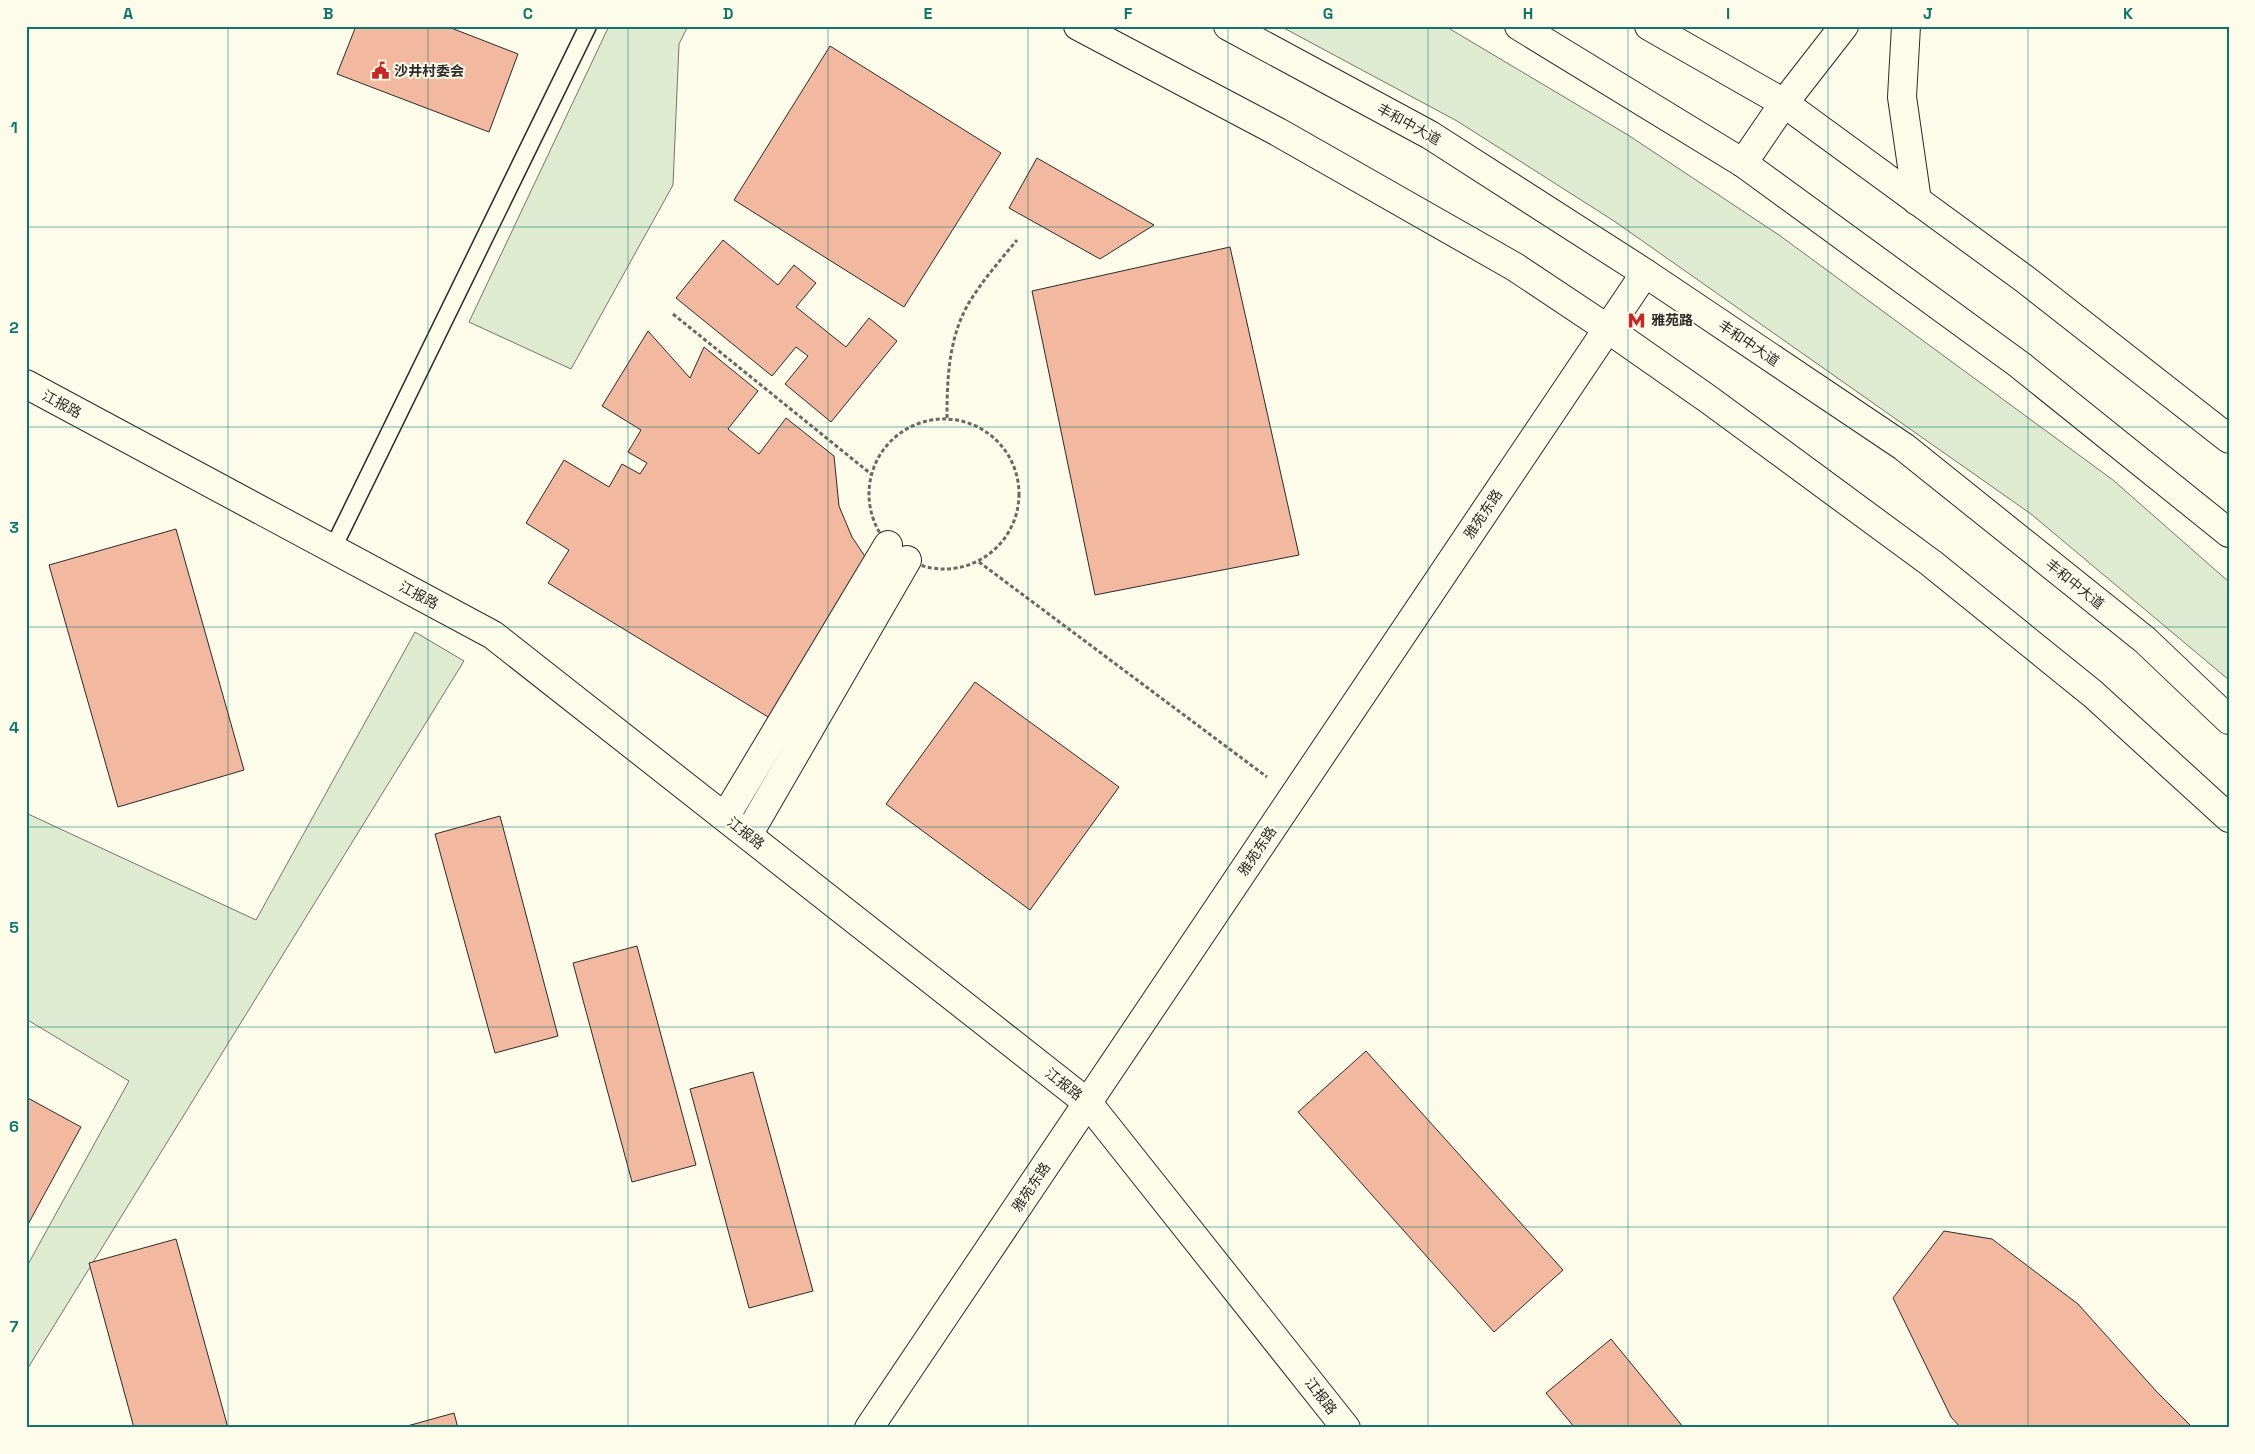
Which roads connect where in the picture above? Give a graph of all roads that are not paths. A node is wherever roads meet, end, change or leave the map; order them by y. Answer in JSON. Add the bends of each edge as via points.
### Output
{"nodes":[{"id":1,"x":588,"y":26,"type":"edge"},
{"id":2,"x":1078,"y":26,"type":"edge"},
{"id":3,"x":1228,"y":26,"type":"edge"},
{"id":4,"x":1519,"y":26,"type":"edge"},
{"id":5,"x":1650,"y":26,"type":"edge"},
{"id":6,"x":1844,"y":26,"type":"edge"},
{"id":7,"x":1906,"y":26,"type":"edge"},
{"id":8,"x":1784,"y":103,"type":"junction"},
{"id":9,"x":1743,"y":163,"type":"junction"},
{"id":10,"x":1917,"y":201,"type":"junction"},
{"id":11,"x":1645,"y":273,"type":"junction"},
{"id":12,"x":1608,"y":329,"type":"junction"},
{"id":13,"x":26,"y":384,"type":"edge"},
{"id":14,"x":2229,"y":439,"type":"edge"},
{"id":15,"x":2229,"y":532,"type":"edge"},
{"id":16,"x":333,"y":548,"type":"junction"},
{"id":17,"x":2229,"y":720,"type":"edge"},
{"id":18,"x":725,"y":817,"type":"junction"},
{"id":19,"x":2229,"y":818,"type":"edge"},
{"id":20,"x":748,"y":835,"type":"junction"},
{"id":21,"x":1088,"y":1103,"type":"junction"},
{"id":22,"x":869,"y":1428,"type":"edge"},
{"id":23,"x":1346,"y":1428,"type":"edge"}],
"edges":[{"from":1,"to":16,"type":"lane"},
{"from":2,"to":12,"type":"main road","via":[[1278,132],[1515,267]]},
{"from":3,"to":11,"type":"main road","name":"丰和中大道","via":[[1430,135]]},
{"from":4,"to":9,"type":"main road"},
{"from":5,"to":8,"type":"main road"},
{"from":6,"to":8,"type":"main road"},
{"from":7,"to":10,"type":"main road","via":[[1902,97]]},
{"from":8,"to":9,"type":"main road"},
{"from":8,"to":10,"type":"main road"},
{"from":9,"to":15,"type":"main road","via":[[2020,365]]},
{"from":10,"to":14,"type":"main road","via":[[2026,280]]},
{"from":11,"to":12,"type":"main road","name":"雅苑东路"},
{"from":11,"to":17,"type":"main road","name":"丰和中大道","via":[[1904,448],[2145,640]]},
{"from":12,"to":19,"type":"main road","via":[[1931,563],[2093,694]]},
{"from":12,"to":21,"type":"main road","name":"雅苑东路"},
{"from":13,"to":16,"type":"main road","name":"江报路"},
{"from":16,"to":18,"type":"main road","name":"江报路","via":[[493,634]]},
{"from":18,"to":20,"type":"main road","name":"江报路"},
{"from":18,"to":20,"type":"main road","via":[[897,553]]},
{"from":20,"to":21,"type":"main road","name":"江报路"},
{"from":21,"to":22,"type":"main road","name":"雅苑东路"},
{"from":21,"to":23,"type":"main road","name":"江报路"}]}
